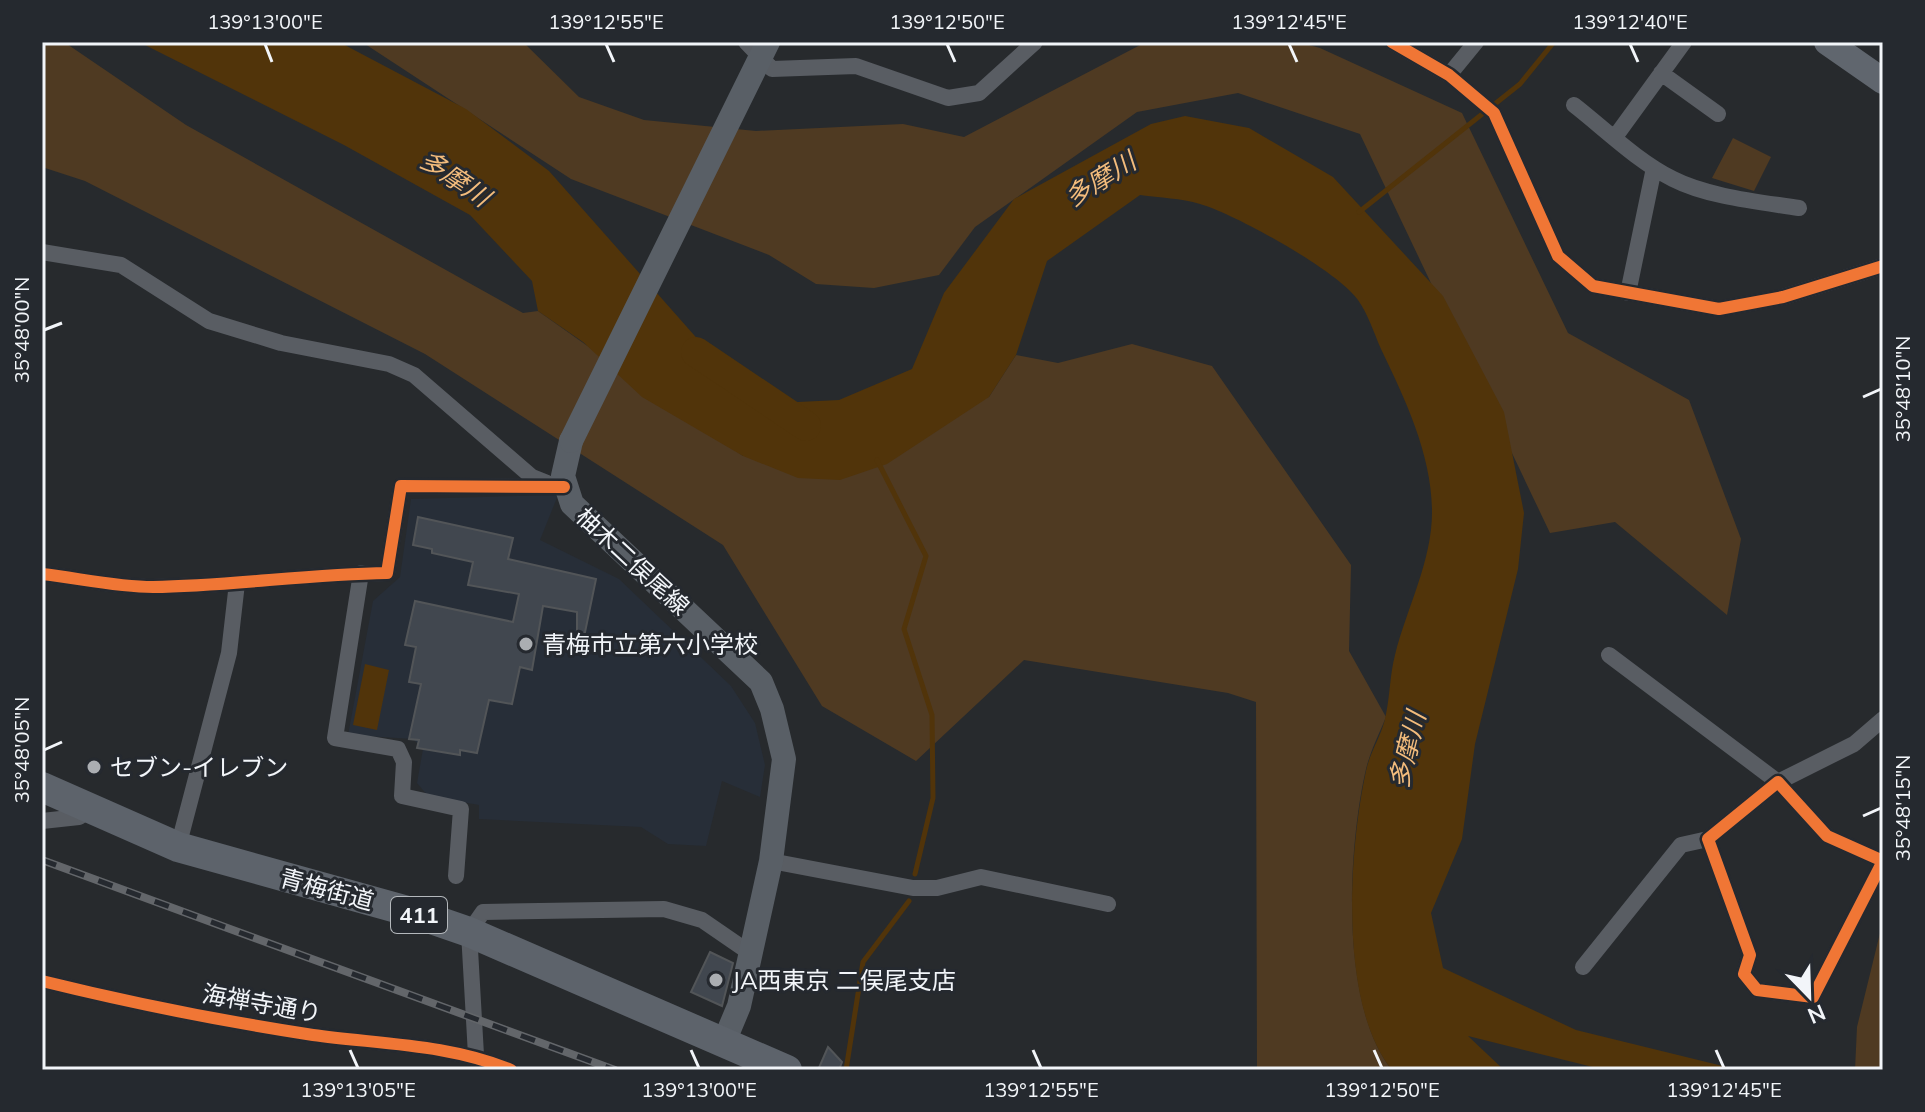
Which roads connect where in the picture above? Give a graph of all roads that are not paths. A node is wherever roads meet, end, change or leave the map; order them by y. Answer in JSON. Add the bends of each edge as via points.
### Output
{"nodes":[{"id":1,"x":746,"y":42,"type":"edge"},
{"id":2,"x":768,"y":42,"type":"edge"},
{"id":3,"x":1035,"y":42,"type":"edge"},
{"id":4,"x":1392,"y":42,"type":"edge"},
{"id":5,"x":1476,"y":42,"type":"edge"},
{"id":6,"x":1684,"y":42,"type":"edge"},
{"id":7,"x":1827,"y":42,"type":"edge"},
{"id":8,"x":1661,"y":73,"type":"junction"},
{"id":9,"x":1449,"y":75,"type":"junction"},
{"id":10,"x":1883,"y":81,"type":"edge"},
{"id":11,"x":1574,"y":105,"type":"dead end"},
{"id":12,"x":1718,"y":114,"type":"dead end"},
{"id":13,"x":1615,"y":137,"type":"junction"},
{"id":14,"x":1654,"y":168,"type":"junction"},
{"id":15,"x":1799,"y":208,"type":"dead end"},
{"id":16,"x":42,"y":252,"type":"edge"},
{"id":17,"x":1883,"y":266,"type":"edge"},
{"id":18,"x":1628,"y":293,"type":"junction"},
{"id":19,"x":564,"y":487,"type":"junction"},
{"id":20,"x":361,"y":573,"type":"junction"},
{"id":21,"x":42,"y":574,"type":"edge"},
{"id":22,"x":237,"y":583,"type":"junction"},
{"id":23,"x":1609,"y":655,"type":"dead end"},
{"id":24,"x":1883,"y":719,"type":"edge"},
{"id":25,"x":1778,"y":782,"type":"junction"},
{"id":26,"x":42,"y":787,"type":"edge"},
{"id":27,"x":90,"y":810,"type":"junction"},
{"id":28,"x":42,"y":821,"type":"edge"},
{"id":29,"x":1708,"y":839,"type":"junction"},
{"id":30,"x":178,"y":847,"type":"junction"},
{"id":31,"x":771,"y":861,"type":"junction"},
{"id":32,"x":1883,"y":861,"type":"edge"},
{"id":33,"x":456,"y":876,"type":"dead end"},
{"id":34,"x":1108,"y":904,"type":"dead end"},
{"id":35,"x":469,"y":932,"type":"junction"},
{"id":36,"x":750,"y":953,"type":"junction"},
{"id":37,"x":1583,"y":967,"type":"dead end"},
{"id":38,"x":42,"y":981,"type":"edge"},
{"id":39,"x":724,"y":1042,"type":"junction"},
{"id":40,"x":476,"y":1055,"type":"junction"},
{"id":41,"x":511,"y":1070,"type":"edge"},
{"id":42,"x":787,"y":1070,"type":"edge"}],
"edges":[{"from":1,"to":3,"type":"street","via":[[772,69],[856,66],[948,98],[979,93]]},
{"from":2,"to":19,"type":"main road","name":"柚木二俣尾線","bridge":true,"via":[[571,441]]},
{"from":4,"to":9,"type":"street"},
{"from":5,"to":9,"type":"street"},
{"from":6,"to":8,"type":"street"},
{"from":7,"to":10,"type":"main road"},
{"from":8,"to":12,"type":"street"},
{"from":8,"to":13,"type":"street"},
{"from":9,"to":18,"type":"street","via":[[1494,113],[1558,256],[1593,286]]},
{"from":11,"to":13,"type":"street"},
{"from":13,"to":14,"type":"street"},
{"from":14,"to":15,"type":"street","via":[[1676,181],[1761,204]]},
{"from":14,"to":18,"type":"street"},
{"from":16,"to":19,"type":"street","via":[[121,265],[209,321],[281,343],[389,364],[414,375],[532,477]]},
{"from":17,"to":18,"type":"street","via":[[1783,297],[1719,309]]},
{"from":19,"to":20,"type":"street","via":[[401,486],[387,573]]},
{"from":19,"to":31,"type":"main road","name":"柚木二俣尾線","via":[[592,526],[761,682],[784,759]]},
{"from":20,"to":22,"type":"street"},
{"from":20,"to":33,"type":"street","via":[[335,738],[398,749],[404,762],[402,796],[461,809]]},
{"from":21,"to":22,"type":"street","via":[[149,587]]},
{"from":22,"to":30,"type":"street","via":[[229,653]]},
{"from":23,"to":25,"type":"street"},
{"from":24,"to":25,"type":"street","via":[[1854,744]]},
{"from":25,"to":29,"type":"street"},
{"from":25,"to":32,"type":"street","via":[[1827,836]]},
{"from":26,"to":27,"type":"highway","name":"青梅街道","number":"411"},
{"from":27,"to":28,"type":"street","via":[[79,817]]},
{"from":27,"to":30,"type":"highway","name":"青梅街道","number":"411"},
{"from":29,"to":32,"type":"street","via":[[1750,955],[1744,974],[1757,990],[1813,997]]},
{"from":29,"to":37,"type":"street","via":[[1681,845]]},
{"from":30,"to":35,"type":"highway","name":"青梅街道","number":"411"},
{"from":31,"to":34,"type":"street","via":[[913,888],[981,877]]},
{"from":31,"to":36,"type":"main road","name":"柚木二俣尾線"},
{"from":35,"to":36,"type":"street","via":[[483,912],[664,909],[702,920]]},
{"from":35,"to":39,"type":"highway","name":"青梅街道","number":"411"},
{"from":35,"to":40,"type":"street"},
{"from":36,"to":39,"type":"main road","name":"柚木二俣尾線","via":[[739,1006]]},
{"from":38,"to":40,"type":"street","name":"海禅寺通り","via":[[269,1028]]},
{"from":39,"to":42,"type":"highway","name":"青梅街道","number":"411"},
{"from":40,"to":41,"type":"street","name":"海禅寺通り"}]}
